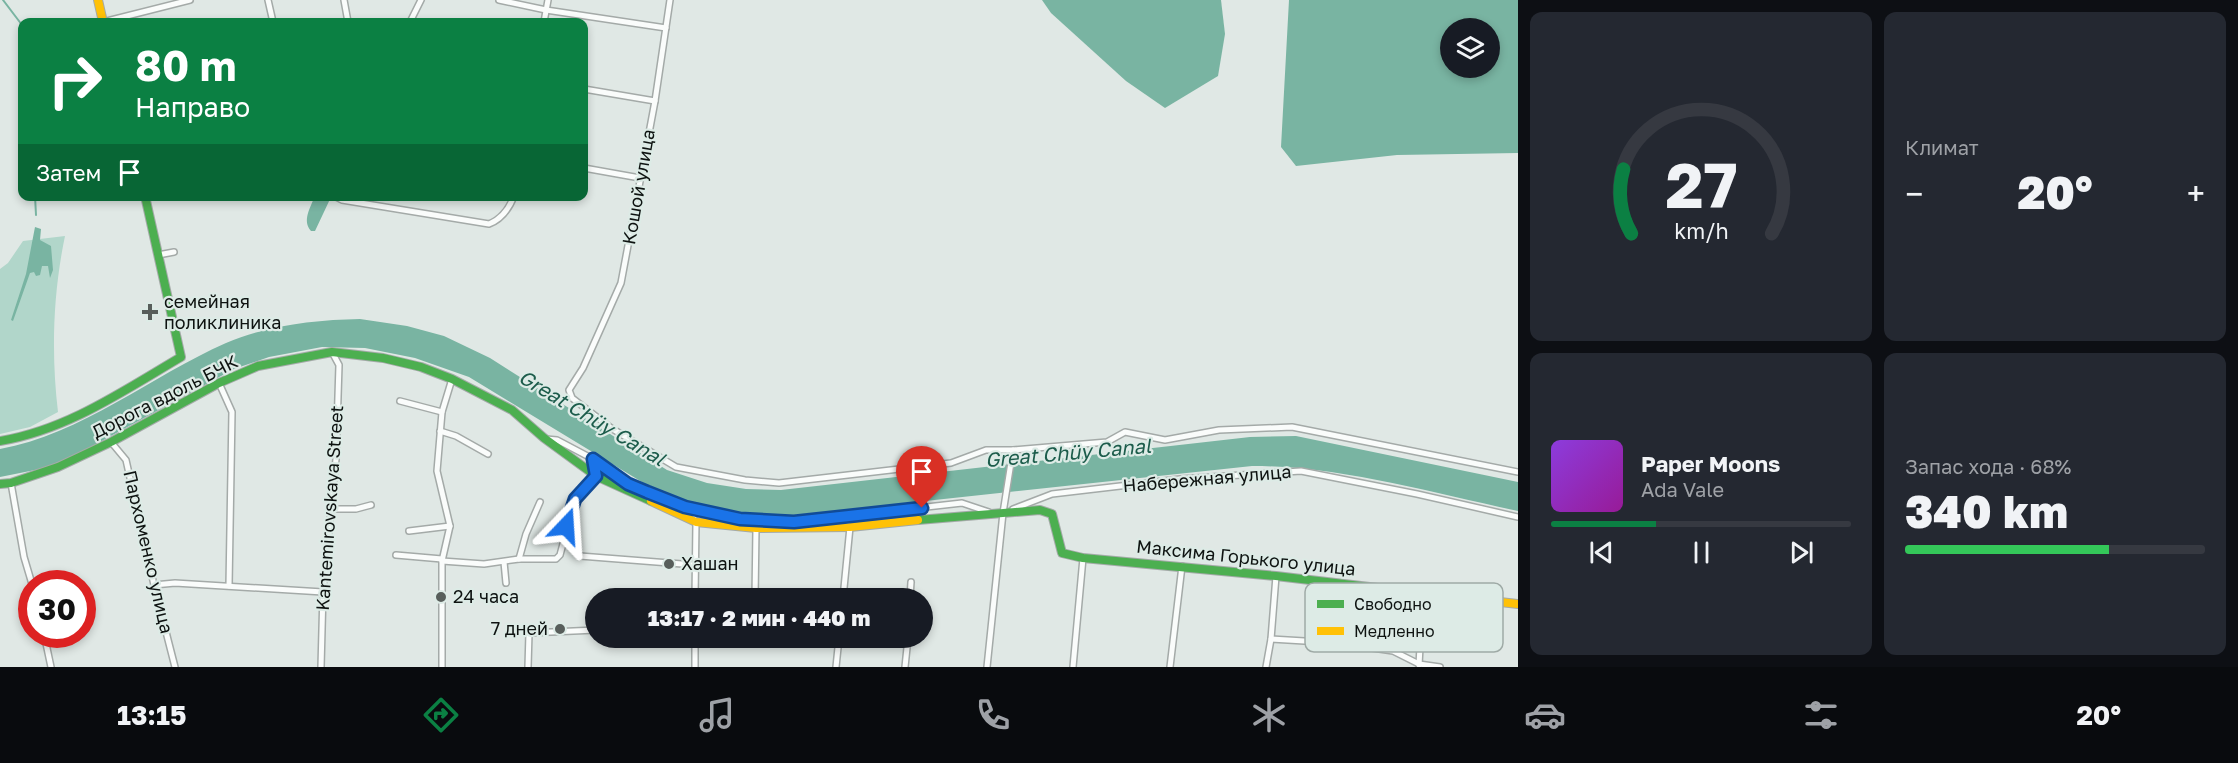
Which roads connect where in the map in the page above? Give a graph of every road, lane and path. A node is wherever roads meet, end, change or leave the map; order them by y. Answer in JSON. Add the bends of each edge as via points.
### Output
{"nodes":[{"id":1,"x":98,"y":0,"type":"edge"},
{"id":2,"x":190,"y":0,"type":"edge"},
{"id":3,"x":268,"y":0,"type":"edge"},
{"id":4,"x":344,"y":0,"type":"edge"},
{"id":5,"x":421,"y":0,"type":"edge"},
{"id":6,"x":499,"y":0,"type":"edge"},
{"id":7,"x":548,"y":0,"type":"edge"},
{"id":8,"x":670,"y":0,"type":"edge"},
{"id":9,"x":546,"y":10,"type":"junction"},
{"id":10,"x":102,"y":18,"type":"edge"},
{"id":11,"x":119,"y":18,"type":"edge"},
{"id":12,"x":272,"y":18,"type":"edge"},
{"id":13,"x":347,"y":18,"type":"edge"},
{"id":14,"x":412,"y":18,"type":"edge"},
{"id":15,"x":545,"y":18,"type":"edge"},
{"id":16,"x":666,"y":28,"type":"junction"},
{"id":17,"x":588,"y":90,"type":"edge"},
{"id":18,"x":655,"y":101,"type":"junction"},
{"id":19,"x":588,"y":169,"type":"edge"},
{"id":20,"x":640,"y":178,"type":"junction"},
{"id":21,"x":146,"y":201,"type":"edge"},
{"id":22,"x":357,"y":201,"type":"edge"},
{"id":23,"x":511,"y":201,"type":"edge"},
{"id":24,"x":174,"y":252,"type":"dead end"},
{"id":25,"x":158,"y":255,"type":"junction"},
{"id":26,"x":332,"y":352,"type":"junction"},
{"id":27,"x":452,"y":379,"type":"junction"},
{"id":28,"x":219,"y":383,"type":"junction"},
{"id":29,"x":400,"y":401,"type":"dead end"},
{"id":30,"x":442,"y":412,"type":"junction"},
{"id":31,"x":440,"y":431,"type":"junction"},
{"id":32,"x":544,"y":438,"type":"junction"},
{"id":33,"x":0,"y":441,"type":"edge"},
{"id":34,"x":111,"y":442,"type":"junction"},
{"id":35,"x":488,"y":453,"type":"dead end"},
{"id":36,"x":1013,"y":454,"type":"junction"},
{"id":37,"x":593,"y":459,"type":"junction"},
{"id":38,"x":1518,"y":472,"type":"edge"},
{"id":39,"x":596,"y":476,"type":"junction"},
{"id":40,"x":11,"y":483,"type":"junction"},
{"id":41,"x":0,"y":484,"type":"edge"},
{"id":42,"x":540,"y":502,"type":"dead end"},
{"id":43,"x":371,"y":505,"type":"dead end"},
{"id":44,"x":685,"y":507,"type":"junction"},
{"id":45,"x":331,"y":509,"type":"junction"},
{"id":46,"x":1003,"y":513,"type":"junction"},
{"id":47,"x":993,"y":514,"type":"junction"},
{"id":48,"x":840,"y":515,"type":"junction"},
{"id":49,"x":1518,"y":517,"type":"edge"},
{"id":50,"x":696,"y":522,"type":"junction"},
{"id":51,"x":450,"y":526,"type":"junction"},
{"id":52,"x":850,"y":527,"type":"junction"},
{"id":53,"x":756,"y":528,"type":"junction"},
{"id":54,"x":409,"y":531,"type":"dead end"},
{"id":55,"x":396,"y":555,"type":"dead end"},
{"id":56,"x":580,"y":556,"type":"dead end"},
{"id":57,"x":1083,"y":558,"type":"junction"},
{"id":58,"x":442,"y":560,"type":"junction"},
{"id":59,"x":519,"y":560,"type":"junction"},
{"id":60,"x":504,"y":562,"type":"junction"},
{"id":61,"x":696,"y":565,"type":"junction"},
{"id":62,"x":1182,"y":566,"type":"junction"},
{"id":63,"x":28,"y":570,"type":"edge"},
{"id":64,"x":1276,"y":576,"type":"junction"},
{"id":65,"x":911,"y":582,"type":"dead end"},
{"id":66,"x":506,"y":583,"type":"dead end"},
{"id":67,"x":1340,"y":583,"type":"edge"},
{"id":68,"x":154,"y":585,"type":"junction"},
{"id":69,"x":229,"y":586,"type":"junction"},
{"id":70,"x":695,"y":588,"type":"edge"},
{"id":71,"x":755,"y":588,"type":"edge"},
{"id":72,"x":844,"y":588,"type":"edge"},
{"id":73,"x":911,"y":588,"type":"edge"},
{"id":74,"x":323,"y":592,"type":"junction"},
{"id":75,"x":1503,"y":602,"type":"edge"},
{"id":76,"x":1518,"y":604,"type":"edge"},
{"id":77,"x":585,"y":630,"type":"edge"},
{"id":78,"x":1270,"y":639,"type":"junction"},
{"id":79,"x":1305,"y":641,"type":"edge"},
{"id":80,"x":47,"y":648,"type":"edge"},
{"id":81,"x":695,"y":648,"type":"edge"},
{"id":82,"x":838,"y":648,"type":"edge"},
{"id":83,"x":907,"y":648,"type":"edge"},
{"id":84,"x":1395,"y":652,"type":"edge"},
{"id":85,"x":1419,"y":666,"type":"edge"},
{"id":86,"x":51,"y":667,"type":"edge"},
{"id":87,"x":175,"y":667,"type":"edge"},
{"id":88,"x":321,"y":667,"type":"edge"},
{"id":89,"x":442,"y":667,"type":"edge"},
{"id":90,"x":528,"y":667,"type":"edge"},
{"id":91,"x":695,"y":667,"type":"edge"},
{"id":92,"x":836,"y":667,"type":"edge"},
{"id":93,"x":905,"y":667,"type":"edge"},
{"id":94,"x":987,"y":667,"type":"edge"},
{"id":95,"x":1074,"y":667,"type":"edge"},
{"id":96,"x":1170,"y":667,"type":"edge"},
{"id":97,"x":1266,"y":667,"type":"edge"},
{"id":98,"x":1440,"y":667,"type":"edge"}],
"edges":[{"from":1,"to":10,"type":"street"},
{"from":2,"to":11,"type":"street"},
{"from":3,"to":12,"type":"street"},
{"from":4,"to":13,"type":"street"},
{"from":5,"to":14,"type":"street"},
{"from":6,"to":9,"type":"street"},
{"from":7,"to":9,"type":"street"},
{"from":8,"to":16,"type":"street","name":"Кошой улица"},
{"from":9,"to":15,"type":"street"},
{"from":9,"to":16,"type":"street"},
{"from":16,"to":18,"type":"street","name":"Кошой улица"},
{"from":17,"to":18,"type":"street"},
{"from":18,"to":20,"type":"street","name":"Кошой улица"},
{"from":19,"to":20,"type":"street"},
{"from":20,"to":36,"type":"street","name":"Кошой улица","via":[[621,283],[584,368],[569,390],[572,398],[611,428],[676,467],[778,483],[951,463],[986,450]]},
{"from":21,"to":25,"type":"street"},
{"from":22,"to":23,"type":"street","via":[[489,224],[504,214]]},
{"from":24,"to":25,"type":"street"},
{"from":25,"to":33,"type":"street","via":[[181,357],[87,411],[21,440]]},
{"from":26,"to":27,"type":"street","name":"Дорога вдоль БЧК","via":[[383,358]]},
{"from":26,"to":28,"type":"street","name":"Дорога вдоль БЧК","via":[[258,366]]},
{"from":26,"to":45,"type":"street","name":"Kantemirovskaya Street","via":[[339,365]]},
{"from":27,"to":30,"type":"street"},
{"from":27,"to":32,"type":"street","name":"Дорога вдоль БЧК","via":[[512,410]]},
{"from":28,"to":34,"type":"street","name":"Дорога вдоль БЧК"},
{"from":28,"to":69,"type":"street","via":[[232,412]]},
{"from":29,"to":30,"type":"street"},
{"from":30,"to":31,"type":"street"},
{"from":31,"to":35,"type":"street"},
{"from":31,"to":51,"type":"street","via":[[437,471]]},
{"from":32,"to":37,"type":"street","via":[[557,440]]},
{"from":32,"to":39,"type":"street","name":"Дорога вдоль БЧК"},
{"from":34,"to":40,"type":"street","name":"Дорога вдоль БЧК","via":[[58,467]]},
{"from":34,"to":68,"type":"street","name":"Пархоменко улица","via":[[126,460]]},
{"from":36,"to":38,"type":"street","via":[[1107,442],[1125,432],[1166,440],[1219,430],[1292,427]]},
{"from":36,"to":46,"type":"street"},
{"from":37,"to":39,"type":"street"},
{"from":37,"to":44,"type":"street","via":[[628,484]]},
{"from":39,"to":50,"type":"street","name":"Дорога вдоль БЧК"},
{"from":39,"to":59,"type":"street","via":[[575,499],[560,555],[556,559]]},
{"from":40,"to":41,"type":"street","name":"Дорога вдоль БЧК"},
{"from":40,"to":63,"type":"street"},
{"from":42,"to":59,"type":"street"},
{"from":43,"to":45,"type":"street"},
{"from":44,"to":48,"type":"street","via":[[750,519],[794,522]]},
{"from":44,"to":50,"type":"street"},
{"from":45,"to":74,"type":"street","name":"Kantemirovskaya Street"},
{"from":46,"to":47,"type":"street","name":"Дорога вдоль БЧК"},
{"from":46,"to":49,"type":"street","name":"Набережная улица","via":[[1052,494],[1180,479],[1301,471]]},
{"from":46,"to":57,"type":"street","name":"Максима Горького улица","via":[[1040,510],[1052,514],[1062,553]]},
{"from":46,"to":94,"type":"street"},
{"from":47,"to":48,"type":"street","via":[[962,503]]},
{"from":47,"to":52,"type":"street","name":"Дорога вдоль БЧК"},
{"from":48,"to":52,"type":"street"},
{"from":50,"to":53,"type":"street","name":"Дорога вдоль БЧК"},
{"from":50,"to":61,"type":"street"},
{"from":51,"to":54,"type":"street"},
{"from":51,"to":58,"type":"street"},
{"from":52,"to":53,"type":"street","name":"Дорога вдоль БЧК"},
{"from":52,"to":72,"type":"street"},
{"from":53,"to":71,"type":"street"},
{"from":55,"to":58,"type":"street"},
{"from":56,"to":61,"type":"street"},
{"from":57,"to":62,"type":"street","name":"Максима Горького улица"},
{"from":57,"to":95,"type":"street"},
{"from":58,"to":60,"type":"street"},
{"from":58,"to":89,"type":"street"},
{"from":59,"to":60,"type":"street"},
{"from":60,"to":66,"type":"street"},
{"from":61,"to":70,"type":"street"},
{"from":62,"to":64,"type":"street","name":"Максима Горького улица"},
{"from":62,"to":96,"type":"street"},
{"from":64,"to":67,"type":"street","name":"Максима Горького улица"},
{"from":64,"to":78,"type":"street"},
{"from":65,"to":73,"type":"street"},
{"from":68,"to":69,"type":"street"},
{"from":68,"to":87,"type":"street","name":"Пархоменко улица"},
{"from":69,"to":74,"type":"street"},
{"from":74,"to":88,"type":"street","name":"Kantemirovskaya Street"},
{"from":75,"to":76,"type":"street","name":"Максима Горького улица"},
{"from":77,"to":90,"type":"street","via":[[529,633]]},
{"from":78,"to":79,"type":"street"},
{"from":78,"to":97,"type":"street"},
{"from":80,"to":86,"type":"street"},
{"from":81,"to":91,"type":"street"},
{"from":82,"to":92,"type":"street"},
{"from":83,"to":93,"type":"street"},
{"from":84,"to":85,"type":"street"},
{"from":85,"to":98,"type":"street"}]}
